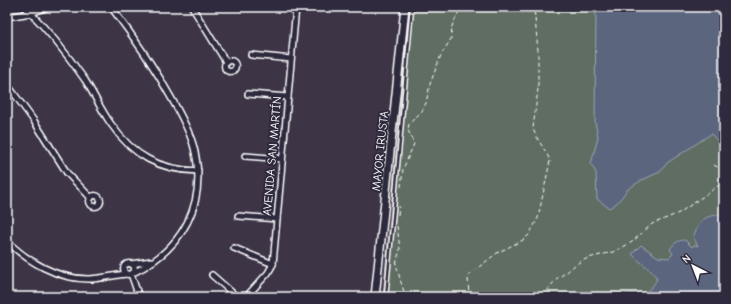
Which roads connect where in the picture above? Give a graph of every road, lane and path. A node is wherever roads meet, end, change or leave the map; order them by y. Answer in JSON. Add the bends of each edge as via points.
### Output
{"nodes":[{"id":1,"x":25,"y":7,"type":"edge"},
{"id":2,"x":48,"y":7,"type":"edge"},
{"id":3,"x":112,"y":7,"type":"edge"},
{"id":4,"x":192,"y":7,"type":"edge"},
{"id":5,"x":296,"y":7,"type":"edge"},
{"id":6,"x":405,"y":7,"type":"edge"},
{"id":7,"x":412,"y":7,"type":"edge"},
{"id":8,"x":461,"y":7,"type":"edge"},
{"id":9,"x":534,"y":7,"type":"edge"},
{"id":10,"x":31,"y":13,"type":"junction"},
{"id":11,"x":7,"y":17,"type":"edge"},
{"id":12,"x":251,"y":55,"type":"dead end"},
{"id":13,"x":291,"y":59,"type":"junction"},
{"id":14,"x":226,"y":62,"type":"dead end"},
{"id":15,"x":7,"y":84,"type":"edge"},
{"id":16,"x":248,"y":94,"type":"dead end"},
{"id":17,"x":288,"y":98,"type":"junction"},
{"id":18,"x":245,"y":156,"type":"dead end"},
{"id":19,"x":282,"y":159,"type":"junction"},
{"id":20,"x":714,"y":165,"type":"dead end"},
{"id":21,"x":198,"y":171,"type":"junction"},
{"id":22,"x":724,"y":173,"type":"edge"},
{"id":23,"x":724,"y":182,"type":"edge"},
{"id":24,"x":400,"y":192,"type":"dead end"},
{"id":25,"x":91,"y":198,"type":"dead end"},
{"id":26,"x":399,"y":205,"type":"dead end"},
{"id":27,"x":238,"y":216,"type":"dead end"},
{"id":28,"x":397,"y":218,"type":"dead end"},
{"id":29,"x":277,"y":219,"type":"junction"},
{"id":30,"x":397,"y":222,"type":"dead end"},
{"id":31,"x":7,"y":241,"type":"edge"},
{"id":32,"x":234,"y":248,"type":"dead end"},
{"id":33,"x":152,"y":261,"type":"junction"},
{"id":34,"x":131,"y":264,"type":"junction"},
{"id":35,"x":273,"y":264,"type":"junction"},
{"id":36,"x":125,"y":266,"type":"junction"},
{"id":37,"x":131,"y":273,"type":"junction"},
{"id":38,"x":212,"y":275,"type":"dead end"},
{"id":39,"x":107,"y":277,"type":"junction"},
{"id":40,"x":139,"y":297,"type":"edge"},
{"id":41,"x":237,"y":297,"type":"edge"},
{"id":42,"x":246,"y":297,"type":"edge"},
{"id":43,"x":375,"y":297,"type":"edge"},
{"id":44,"x":386,"y":297,"type":"edge"},
{"id":45,"x":406,"y":297,"type":"edge"},
{"id":46,"x":469,"y":297,"type":"edge"},
{"id":47,"x":543,"y":297,"type":"edge"}],
"edges":[{"from":1,"to":10,"type":"street"},
{"from":2,"to":10,"type":"street"},
{"from":3,"to":21,"type":"street","via":[[147,57],[180,113],[194,147]]},
{"from":4,"to":14,"type":"street"},
{"from":5,"to":13,"type":"street","name":"AVENIDA SAN MARTÍN"},
{"from":6,"to":43,"type":"main road","name":"MAYOR IRUSTA"},
{"from":7,"to":44,"type":"lane"},
{"from":8,"to":24,"type":"path","via":[[452,26],[449,43],[430,84],[426,103],[409,124],[408,130],[414,144],[403,169]]},
{"from":9,"to":46,"type":"path","via":[[538,89],[533,128],[550,162],[538,218],[529,235],[523,240],[497,253],[470,274]]},
{"from":10,"to":11,"type":"street"},
{"from":10,"to":21,"type":"street","via":[[81,74],[110,123],[130,147],[158,164],[173,169]]},
{"from":12,"to":13,"type":"street"},
{"from":13,"to":17,"type":"street","name":"AVENIDA SAN MARTÍN"},
{"from":15,"to":25,"type":"street","via":[[67,173]]},
{"from":16,"to":17,"type":"street"},
{"from":17,"to":19,"type":"street","name":"AVENIDA SAN MARTÍN"},
{"from":18,"to":19,"type":"street"},
{"from":19,"to":29,"type":"street","name":"AVENIDA SAN MARTÍN"},
{"from":20,"to":22,"type":"path"},
{"from":21,"to":33,"type":"street","via":[[195,200],[186,227],[180,236]]},
{"from":23,"to":47,"type":"path","via":[[679,213],[652,224],[623,247],[576,264],[556,279]]},
{"from":26,"to":28,"type":"path"},
{"from":27,"to":29,"type":"street"},
{"from":29,"to":35,"type":"street","name":"AVENIDA SAN MARTÍN"},
{"from":30,"to":45,"type":"path","via":[[400,249],[396,264]]},
{"from":31,"to":39,"type":"street","via":[[32,261],[55,272],[76,278]]},
{"from":32,"to":35,"type":"street"},
{"from":33,"to":34,"type":"street"},
{"from":33,"to":37,"type":"street","via":[[144,268]]},
{"from":34,"to":36,"type":"street"},
{"from":34,"to":37,"type":"street","via":[[134,268]]},
{"from":35,"to":42,"type":"street"},
{"from":36,"to":37,"type":"street","via":[[124,271]]},
{"from":36,"to":39,"type":"street"},
{"from":37,"to":39,"type":"street"},
{"from":37,"to":40,"type":"street"},
{"from":38,"to":41,"type":"street"}]}
